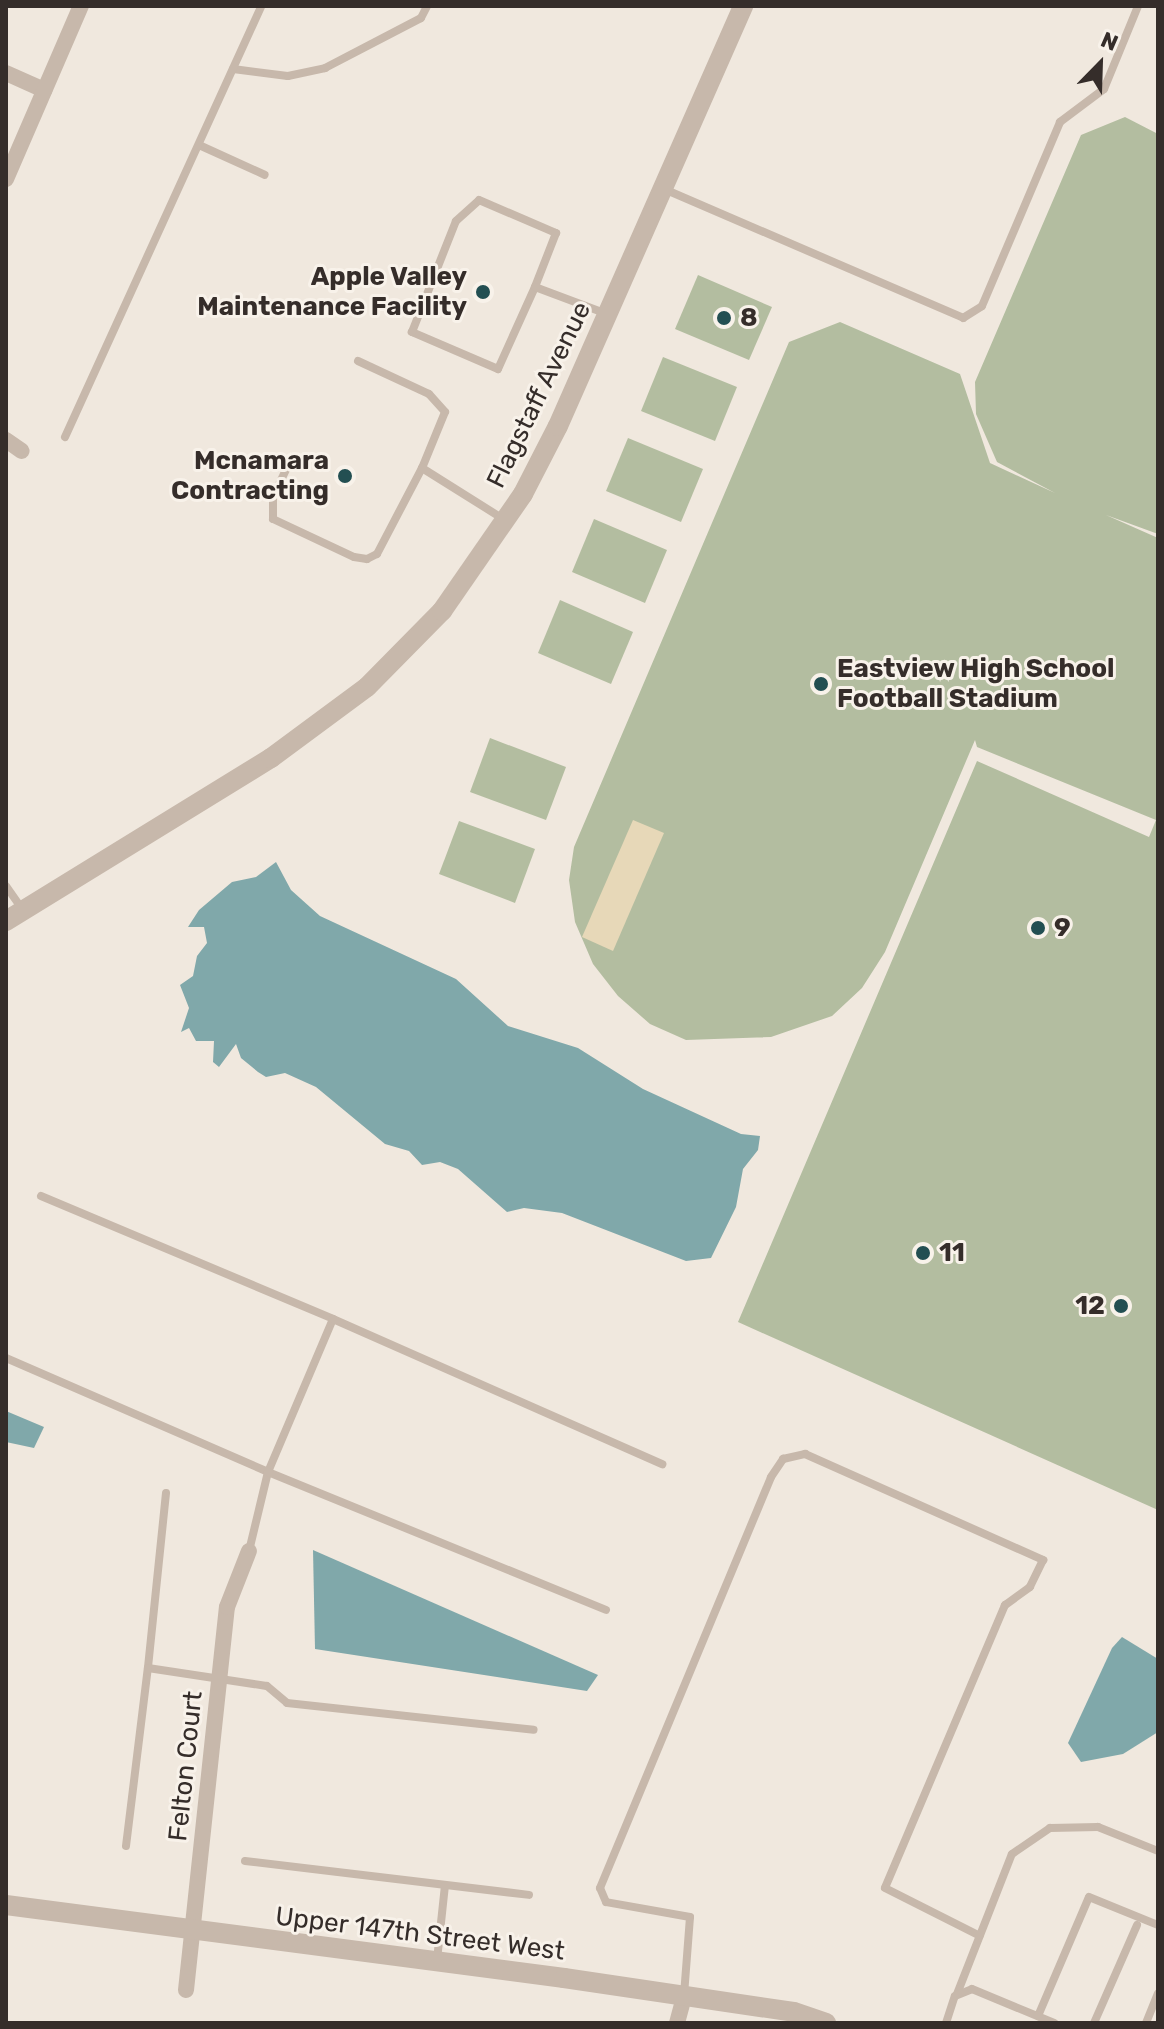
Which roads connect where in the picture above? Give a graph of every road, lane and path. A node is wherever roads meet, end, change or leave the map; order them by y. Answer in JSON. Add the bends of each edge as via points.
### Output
{"nodes":[{"id":1,"x":81,"y":6,"type":"edge"},
{"id":2,"x":261,"y":6,"type":"edge"},
{"id":3,"x":427,"y":6,"type":"edge"},
{"id":4,"x":743,"y":6,"type":"edge"},
{"id":5,"x":1138,"y":6,"type":"edge"},
{"id":6,"x":233,"y":69,"type":"junction"},
{"id":7,"x":6,"y":73,"type":"edge"},
{"id":8,"x":44,"y":90,"type":"junction"},
{"id":9,"x":199,"y":145,"type":"junction"},
{"id":10,"x":265,"y":175,"type":"dead end"},
{"id":11,"x":6,"y":179,"type":"edge"},
{"id":12,"x":664,"y":189,"type":"junction"},
{"id":13,"x":535,"y":287,"type":"junction"},
{"id":14,"x":608,"y":314,"type":"junction"},
{"id":15,"x":358,"y":361,"type":"dead end"},
{"id":16,"x":65,"y":437,"type":"dead end"},
{"id":17,"x":6,"y":440,"type":"edge"},
{"id":18,"x":22,"y":451,"type":"dead end"},
{"id":19,"x":292,"y":457,"type":"dead end"},
{"id":20,"x":422,"y":468,"type":"junction"},
{"id":21,"x":505,"y":520,"type":"junction"},
{"id":22,"x":6,"y":886,"type":"edge"},
{"id":23,"x":15,"y":916,"type":"edge"},
{"id":24,"x":41,"y":1196,"type":"dead end"},
{"id":25,"x":333,"y":1319,"type":"junction"},
{"id":26,"x":6,"y":1358,"type":"edge"},
{"id":27,"x":662,"y":1464,"type":"dead end"},
{"id":28,"x":268,"y":1472,"type":"junction"},
{"id":29,"x":166,"y":1493,"type":"dead end"},
{"id":30,"x":249,"y":1551,"type":"joint"},
{"id":31,"x":606,"y":1610,"type":"dead end"},
{"id":32,"x":148,"y":1668,"type":"junction"},
{"id":33,"x":220,"y":1677,"type":"junction"},
{"id":34,"x":534,"y":1730,"type":"dead end"},
{"id":35,"x":126,"y":1846,"type":"dead end"},
{"id":36,"x":1158,"y":1851,"type":"edge"},
{"id":37,"x":245,"y":1861,"type":"dead end"},
{"id":38,"x":445,"y":1885,"type":"junction"},
{"id":39,"x":529,"y":1895,"type":"dead end"},
{"id":40,"x":6,"y":1905,"type":"edge"},
{"id":41,"x":1137,"y":1925,"type":"dead end"},
{"id":42,"x":1158,"y":1925,"type":"edge"},
{"id":43,"x":193,"y":1932,"type":"junction"},
{"id":44,"x":980,"y":1936,"type":"junction"},
{"id":45,"x":437,"y":1962,"type":"junction"},
{"id":46,"x":186,"y":1990,"type":"dead end"},
{"id":47,"x":1158,"y":1993,"type":"edge"},
{"id":48,"x":957,"y":1994,"type":"junction"},
{"id":49,"x":684,"y":1996,"type":"junction"},
{"id":50,"x":1038,"y":2016,"type":"junction"},
{"id":51,"x":677,"y":2023,"type":"edge"},
{"id":52,"x":826,"y":2023,"type":"edge"},
{"id":53,"x":946,"y":2023,"type":"edge"},
{"id":54,"x":1054,"y":2023,"type":"edge"},
{"id":55,"x":1094,"y":2023,"type":"edge"},
{"id":56,"x":1146,"y":2023,"type":"edge"}],
"edges":[{"from":1,"to":8,"type":"street"},
{"from":2,"to":6,"type":"lane"},
{"from":3,"to":6,"type":"lane","via":[[421,18],[325,68],[288,76]]},
{"from":4,"to":12,"type":"street","name":"Flagstaff Avenue"},
{"from":5,"to":12,"type":"lane","via":[[1104,89],[1060,122],[982,306],[963,318]]},
{"from":6,"to":9,"type":"lane"},
{"from":7,"to":8,"type":"street"},
{"from":8,"to":11,"type":"street"},
{"from":9,"to":10,"type":"lane"},
{"from":9,"to":16,"type":"lane"},
{"from":12,"to":14,"type":"street","name":"Flagstaff Avenue"},
{"from":13,"to":13,"type":"lane","via":[[556,233],[479,200],[456,221],[412,332],[498,369]]},
{"from":13,"to":14,"type":"lane"},
{"from":14,"to":21,"type":"street","name":"Flagstaff Avenue","via":[[558,426]]},
{"from":15,"to":20,"type":"lane","via":[[429,394],[445,412]]},
{"from":17,"to":18,"type":"street"},
{"from":19,"to":20,"type":"lane","via":[[273,497],[273,519],[367,559],[377,554]]},
{"from":20,"to":21,"type":"lane"},
{"from":21,"to":23,"type":"street","name":"Flagstaff Avenue","via":[[442,611],[367,687],[271,758]]},
{"from":22,"to":23,"type":"lane"},
{"from":24,"to":25,"type":"lane"},
{"from":25,"to":27,"type":"lane"},
{"from":25,"to":28,"type":"lane"},
{"from":26,"to":28,"type":"lane"},
{"from":28,"to":30,"type":"lane"},
{"from":28,"to":31,"type":"lane"},
{"from":29,"to":32,"type":"lane"},
{"from":30,"to":33,"type":"street","name":"Felton Court","via":[[227,1607]]},
{"from":32,"to":33,"type":"lane"},
{"from":32,"to":35,"type":"lane"},
{"from":33,"to":34,"type":"lane","via":[[267,1686],[287,1703]]},
{"from":33,"to":43,"type":"street","name":"Felton Court"},
{"from":36,"to":44,"type":"lane","via":[[1098,1827],[1050,1828],[1012,1854]]},
{"from":37,"to":38,"type":"lane"},
{"from":38,"to":39,"type":"lane"},
{"from":38,"to":45,"type":"lane"},
{"from":40,"to":43,"type":"street","name":"Upper 147th Street West"},
{"from":41,"to":55,"type":"lane"},
{"from":42,"to":50,"type":"lane","via":[[1089,1897]]},
{"from":43,"to":45,"type":"street","name":"Upper 147th Street West"},
{"from":43,"to":46,"type":"street","name":"Felton Court"},
{"from":44,"to":48,"type":"lane"},
{"from":44,"to":49,"type":"lane","via":[[885,1888],[1005,1605],[1030,1587],[1043,1560],[805,1454],[783,1459],[771,1477],[600,1888],[606,1902],[690,1917]]},
{"from":45,"to":49,"type":"street","name":"Upper 147th Street West"},
{"from":47,"to":56,"type":"lane"},
{"from":48,"to":50,"type":"lane","via":[[972,1989]]},
{"from":48,"to":53,"type":"lane"},
{"from":49,"to":51,"type":"street"},
{"from":49,"to":52,"type":"street","name":"Upper 147th Street West","via":[[794,2012]]},
{"from":50,"to":54,"type":"lane"}]}
